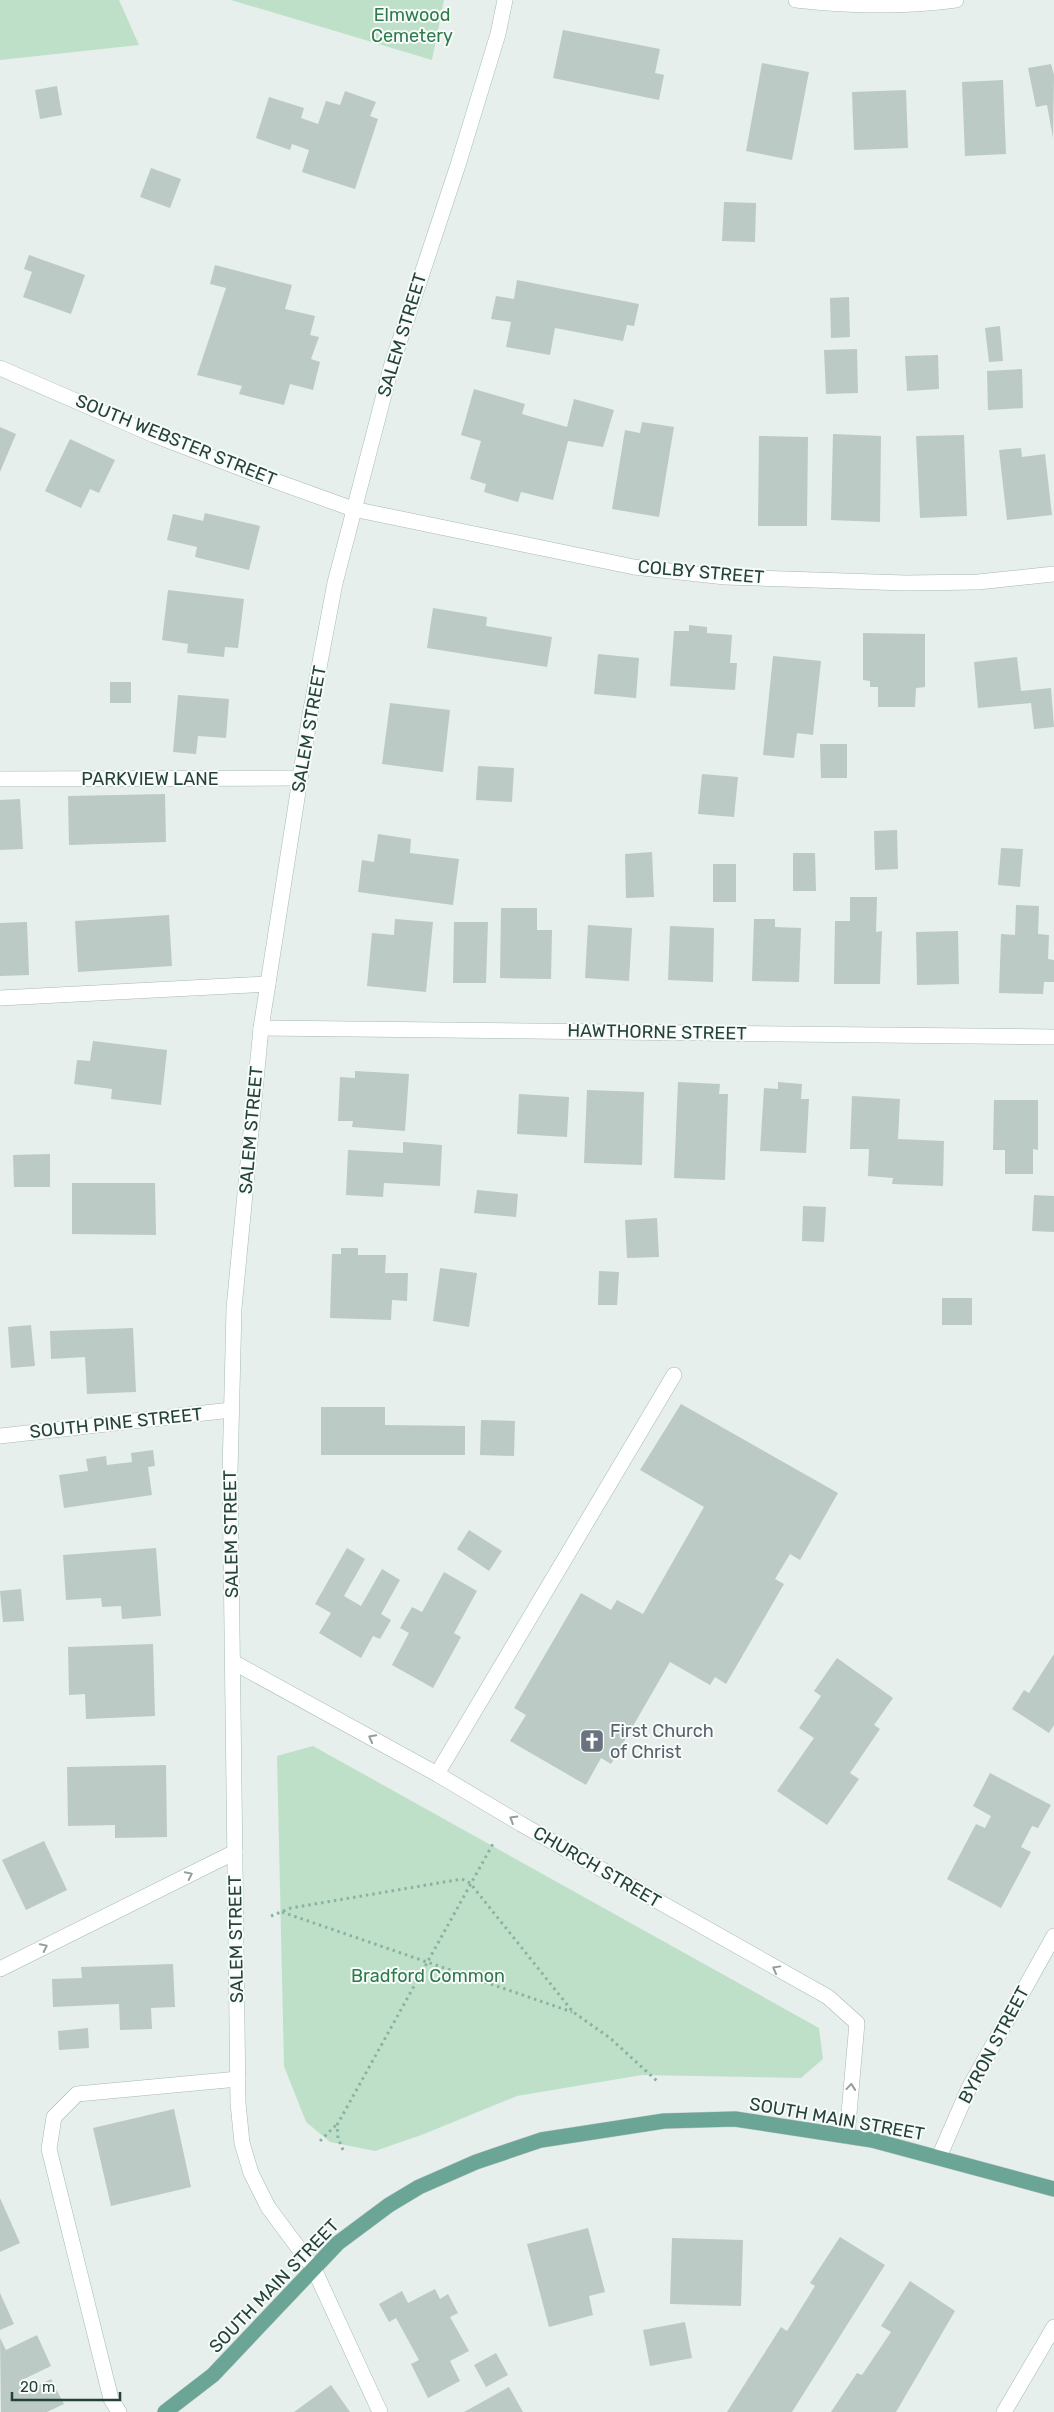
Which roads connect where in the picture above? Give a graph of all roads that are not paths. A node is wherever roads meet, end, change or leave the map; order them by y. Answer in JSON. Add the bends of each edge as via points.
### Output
{"nodes":[{"id":1,"x":505,"y":0,"type":"edge"},
{"id":2,"x":796,"y":0,"type":"edge"},
{"id":3,"x":956,"y":0,"type":"edge"},
{"id":4,"x":0,"y":368,"type":"edge"},
{"id":5,"x":353,"y":509,"type":"junction"},
{"id":6,"x":1054,"y":574,"type":"edge"},
{"id":7,"x":300,"y":778,"type":"junction"},
{"id":8,"x":0,"y":779,"type":"edge"},
{"id":9,"x":268,"y":984,"type":"junction"},
{"id":10,"x":0,"y":998,"type":"edge"},
{"id":11,"x":261,"y":1028,"type":"junction"},
{"id":12,"x":1054,"y":1037,"type":"edge"},
{"id":13,"x":674,"y":1375,"type":"dead end"},
{"id":14,"x":232,"y":1410,"type":"junction"},
{"id":15,"x":0,"y":1436,"type":"edge"},
{"id":16,"x":233,"y":1662,"type":"junction"},
{"id":17,"x":437,"y":1774,"type":"junction"},
{"id":18,"x":235,"y":1852,"type":"junction"},
{"id":19,"x":1054,"y":1936,"type":"edge"},
{"id":20,"x":0,"y":1969,"type":"edge"},
{"id":21,"x":238,"y":2079,"type":"junction"},
{"id":22,"x":846,"y":2136,"type":"junction"},
{"id":23,"x":939,"y":2157,"type":"junction"},
{"id":24,"x":1054,"y":2189,"type":"edge"},
{"id":25,"x":314,"y":2269,"type":"junction"},
{"id":26,"x":1054,"y":2327,"type":"edge"},
{"id":27,"x":119,"y":2412,"type":"edge"},
{"id":28,"x":165,"y":2412,"type":"edge"},
{"id":29,"x":380,"y":2412,"type":"edge"},
{"id":30,"x":1004,"y":2412,"type":"edge"}],
"edges":[{"from":1,"to":5,"type":"street","name":"SALEM STREET","via":[[498,34],[458,166],[392,364]]},
{"from":2,"to":3,"type":"street","via":[[929,4]]},
{"from":4,"to":5,"type":"street","name":"SOUTH WEBSTER STREET","via":[[154,434]]},
{"from":5,"to":6,"type":"street","name":"COLBY STREET","via":[[634,567],[725,577],[906,583],[978,582]]},
{"from":5,"to":7,"type":"street","name":"SALEM STREET","via":[[335,583]]},
{"from":7,"to":8,"type":"street","name":"PARKVIEW LANE"},
{"from":7,"to":9,"type":"street","name":"SALEM STREET"},
{"from":9,"to":10,"type":"street"},
{"from":9,"to":11,"type":"street","name":"SALEM STREET"},
{"from":11,"to":12,"type":"street","name":"HAWTHORNE STREET"},
{"from":11,"to":14,"type":"street","name":"SALEM STREET","via":[[234,1308]]},
{"from":13,"to":17,"type":"street"},
{"from":14,"to":15,"type":"street","name":"SOUTH PINE STREET"},
{"from":14,"to":16,"type":"street","name":"SALEM STREET"},
{"from":17,"to":16,"type":"street","name":"CHURCH STREET","one_way":true},
{"from":16,"to":18,"type":"street","name":"SALEM STREET"},
{"from":22,"to":17,"type":"street","name":"CHURCH STREET","one_way":true,"via":[[857,2023],[828,1997]]},
{"from":20,"to":18,"type":"street","one_way":true},
{"from":18,"to":21,"type":"street","name":"SALEM STREET"},
{"from":19,"to":23,"type":"street","name":"BYRON STREET","via":[[969,2088]]},
{"from":21,"to":25,"type":"street","name":"SALEM STREET","via":[[242,2143],[251,2173],[268,2207]]},
{"from":21,"to":27,"type":"street","via":[[78,2094],[54,2118],[49,2149],[111,2399]]},
{"from":22,"to":23,"type":"main road","name":"SOUTH MAIN STREET"},
{"from":22,"to":25,"type":"main road","name":"SOUTH MAIN STREET","via":[[735,2119],[664,2121],[541,2140],[476,2162],[419,2187],[390,2204],[338,2243]]},
{"from":23,"to":24,"type":"main road","name":"SOUTH MAIN STREET"},
{"from":25,"to":28,"type":"main road","name":"SOUTH MAIN STREET","via":[[213,2375]]},
{"from":25,"to":29,"type":"street","name":"SALEM STREET"},
{"from":26,"to":30,"type":"street"}]}
